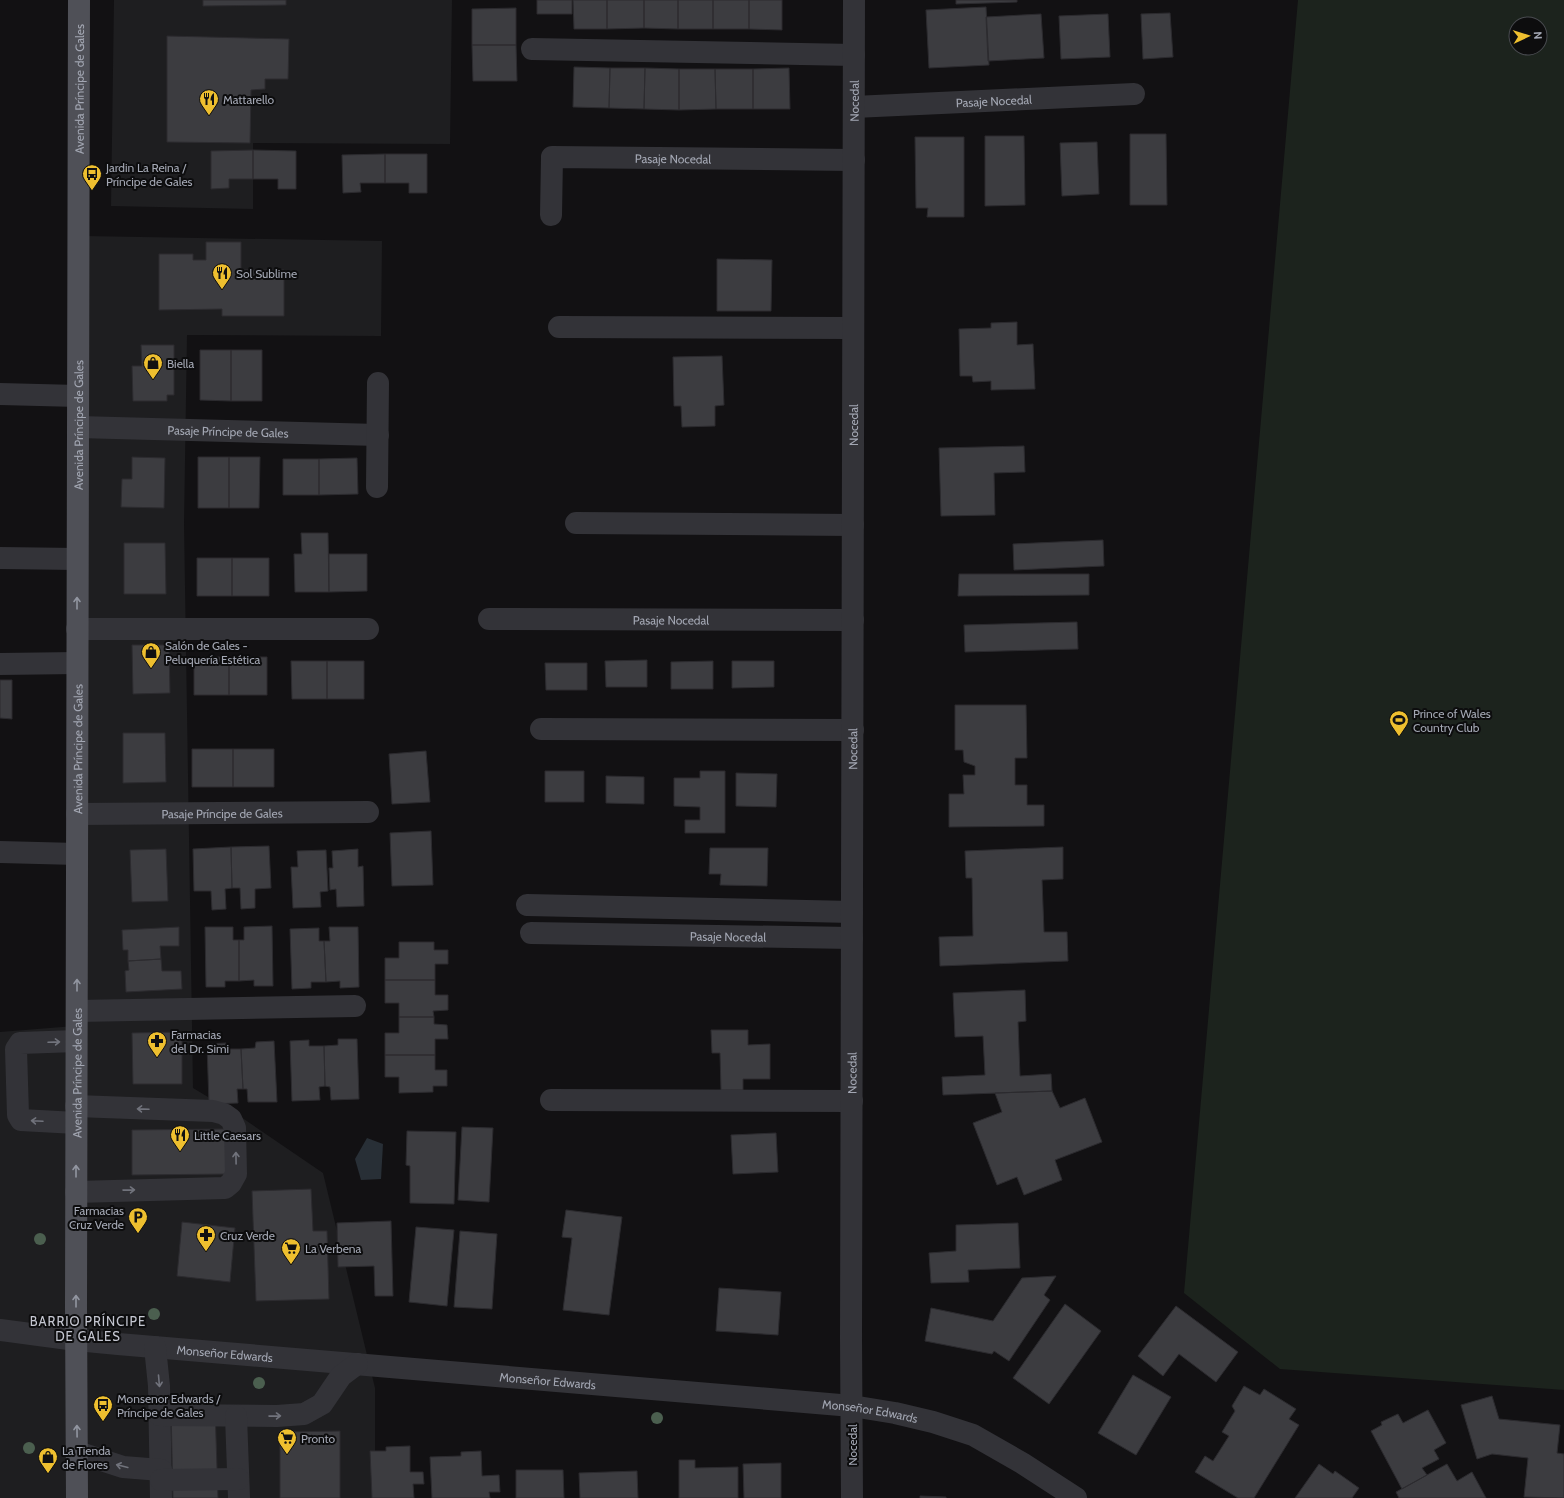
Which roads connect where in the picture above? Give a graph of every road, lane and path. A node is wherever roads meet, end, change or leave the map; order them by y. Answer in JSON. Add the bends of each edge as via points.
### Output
{"nodes":[{"id":1,"x":79,"y":0,"type":"edge"},
{"id":2,"x":854,"y":0,"type":"edge"},
{"id":3,"x":532,"y":49,"type":"dead end"},
{"id":4,"x":854,"y":55,"type":"junction"},
{"id":5,"x":1134,"y":94,"type":"dead end"},
{"id":6,"x":854,"y":107,"type":"junction"},
{"id":7,"x":854,"y":160,"type":"junction"},
{"id":8,"x":552,"y":215,"type":"dead end"},
{"id":9,"x":559,"y":327,"type":"dead end"},
{"id":10,"x":854,"y":328,"type":"junction"},
{"id":11,"x":378,"y":383,"type":"dead end"},
{"id":12,"x":0,"y":394,"type":"edge"},
{"id":13,"x":78,"y":396,"type":"junction"},
{"id":14,"x":78,"y":427,"type":"junction"},
{"id":15,"x":378,"y":436,"type":"junction"},
{"id":16,"x":377,"y":487,"type":"dead end"},
{"id":17,"x":576,"y":523,"type":"dead end"},
{"id":18,"x":853,"y":525,"type":"junction"},
{"id":19,"x":0,"y":558,"type":"edge"},
{"id":20,"x":78,"y":559,"type":"junction"},
{"id":21,"x":488,"y":619,"type":"dead end"},
{"id":22,"x":853,"y":620,"type":"junction"},
{"id":23,"x":78,"y":629,"type":"junction"},
{"id":24,"x":368,"y":629,"type":"dead end"},
{"id":25,"x":77,"y":663,"type":"junction"},
{"id":26,"x":0,"y":664,"type":"edge"},
{"id":27,"x":541,"y":729,"type":"dead end"},
{"id":28,"x":853,"y":730,"type":"junction"},
{"id":29,"x":368,"y":812,"type":"dead end"},
{"id":30,"x":77,"y":814,"type":"junction"},
{"id":31,"x":0,"y":852,"type":"edge"},
{"id":32,"x":77,"y":854,"type":"junction"},
{"id":33,"x":527,"y":905,"type":"dead end"},
{"id":34,"x":852,"y":912,"type":"junction"},
{"id":35,"x":531,"y":933,"type":"dead end"},
{"id":36,"x":852,"y":938,"type":"junction"},
{"id":37,"x":355,"y":1006,"type":"dead end"},
{"id":38,"x":76,"y":1012,"type":"junction"},
{"id":39,"x":76,"y":1042,"type":"junction"},
{"id":40,"x":551,"y":1100,"type":"dead end"},
{"id":41,"x":852,"y":1101,"type":"junction"},
{"id":42,"x":76,"y":1114,"type":"junction"},
{"id":43,"x":76,"y":1192,"type":"junction"},
{"id":44,"x":0,"y":1330,"type":"edge"},
{"id":45,"x":76,"y":1340,"type":"junction"},
{"id":46,"x":155,"y":1347,"type":"junction"},
{"id":47,"x":357,"y":1364,"type":"junction"},
{"id":48,"x":852,"y":1406,"type":"junction"},
{"id":49,"x":160,"y":1416,"type":"junction"},
{"id":50,"x":236,"y":1416,"type":"junction"},
{"id":51,"x":77,"y":1452,"type":"junction"},
{"id":52,"x":161,"y":1483,"type":"edge"},
{"id":53,"x":238,"y":1489,"type":"edge"},
{"id":54,"x":77,"y":1498,"type":"edge"},
{"id":55,"x":852,"y":1498,"type":"edge"},
{"id":56,"x":1076,"y":1498,"type":"edge"}],
"edges":[{"from":1,"to":13,"type":"main road","name":"Avenida Príncipe de Gales"},
{"from":2,"to":4,"type":"street","name":"Nocedal"},
{"from":3,"to":4,"type":"street"},
{"from":4,"to":6,"type":"street","name":"Nocedal"},
{"from":5,"to":6,"type":"street","name":"Pasaje Nocedal"},
{"from":6,"to":7,"type":"street","name":"Nocedal"},
{"from":7,"to":8,"type":"street","name":"Pasaje Nocedal","via":[[552,157]]},
{"from":7,"to":10,"type":"street","name":"Nocedal"},
{"from":9,"to":10,"type":"street"},
{"from":10,"to":18,"type":"street","name":"Nocedal"},
{"from":11,"to":15,"type":"street"},
{"from":12,"to":13,"type":"street"},
{"from":13,"to":14,"type":"main road","name":"Avenida Príncipe de Gales"},
{"from":14,"to":15,"type":"street","name":"Pasaje Príncipe de Gales"},
{"from":14,"to":20,"type":"main road","name":"Avenida Príncipe de Gales"},
{"from":15,"to":16,"type":"street"},
{"from":17,"to":18,"type":"street"},
{"from":18,"to":22,"type":"street","name":"Nocedal"},
{"from":19,"to":20,"type":"street"},
{"from":23,"to":20,"type":"main road","name":"Avenida Príncipe de Gales","one_way":true},
{"from":21,"to":22,"type":"street","name":"Pasaje Nocedal"},
{"from":22,"to":28,"type":"street","name":"Nocedal"},
{"from":23,"to":24,"type":"street"},
{"from":23,"to":25,"type":"main road","name":"Avenida Príncipe de Gales"},
{"from":25,"to":26,"type":"street"},
{"from":25,"to":30,"type":"main road","name":"Avenida Príncipe de Gales"},
{"from":27,"to":28,"type":"street"},
{"from":28,"to":34,"type":"street","name":"Nocedal"},
{"from":29,"to":30,"type":"street","name":"Pasaje Príncipe de Gales"},
{"from":30,"to":32,"type":"main road","name":"Avenida Príncipe de Gales"},
{"from":31,"to":32,"type":"street"},
{"from":38,"to":32,"type":"main road","name":"Avenida Príncipe de Gales","one_way":true},
{"from":33,"to":34,"type":"street"},
{"from":34,"to":36,"type":"street","name":"Nocedal"},
{"from":35,"to":36,"type":"street","name":"Pasaje Nocedal"},
{"from":36,"to":41,"type":"street","name":"Nocedal"},
{"from":37,"to":38,"type":"street"},
{"from":38,"to":39,"type":"main road","name":"Avenida Príncipe de Gales"},
{"from":39,"to":42,"type":"main road","name":"Avenida Príncipe de Gales"},
{"from":42,"to":39,"type":"street","one_way":true,"via":[[21,1120],[18,1115],[16,1049],[20,1043]]},
{"from":40,"to":41,"type":"street"},
{"from":41,"to":48,"type":"street","name":"Nocedal"},
{"from":43,"to":42,"type":"main road","name":"Avenida Príncipe de Gales","one_way":true},
{"from":43,"to":42,"type":"street","one_way":true,"via":[[225,1188],[236,1174],[235,1128],[224,1114],[213,1111]]},
{"from":45,"to":43,"type":"main road","name":"Avenida Príncipe de Gales","one_way":true},
{"from":44,"to":45,"type":"street","name":"Monseñor Edwards"},
{"from":45,"to":46,"type":"street","name":"Monseñor Edwards"},
{"from":51,"to":45,"type":"main road","name":"Avenida Príncipe de Gales","one_way":true},
{"from":46,"to":47,"type":"street","name":"Monseñor Edwards"},
{"from":46,"to":49,"type":"street","one_way":true},
{"from":47,"to":48,"type":"street","name":"Monseñor Edwards"},
{"from":50,"to":47,"type":"street","one_way":true,"via":[[304,1414],[322,1404],[341,1376]]},
{"from":48,"to":55,"type":"street","name":"Nocedal"},
{"from":48,"to":56,"type":"street","name":"Monseñor Edwards","via":[[933,1422],[973,1435]]},
{"from":49,"to":50,"type":"street"},
{"from":49,"to":52,"type":"street"},
{"from":50,"to":53,"type":"street"},
{"from":52,"to":51,"type":"street","one_way":true},
{"from":51,"to":54,"type":"main road","name":"Avenida Príncipe de Gales"},
{"from":52,"to":53,"type":"street"}]}
